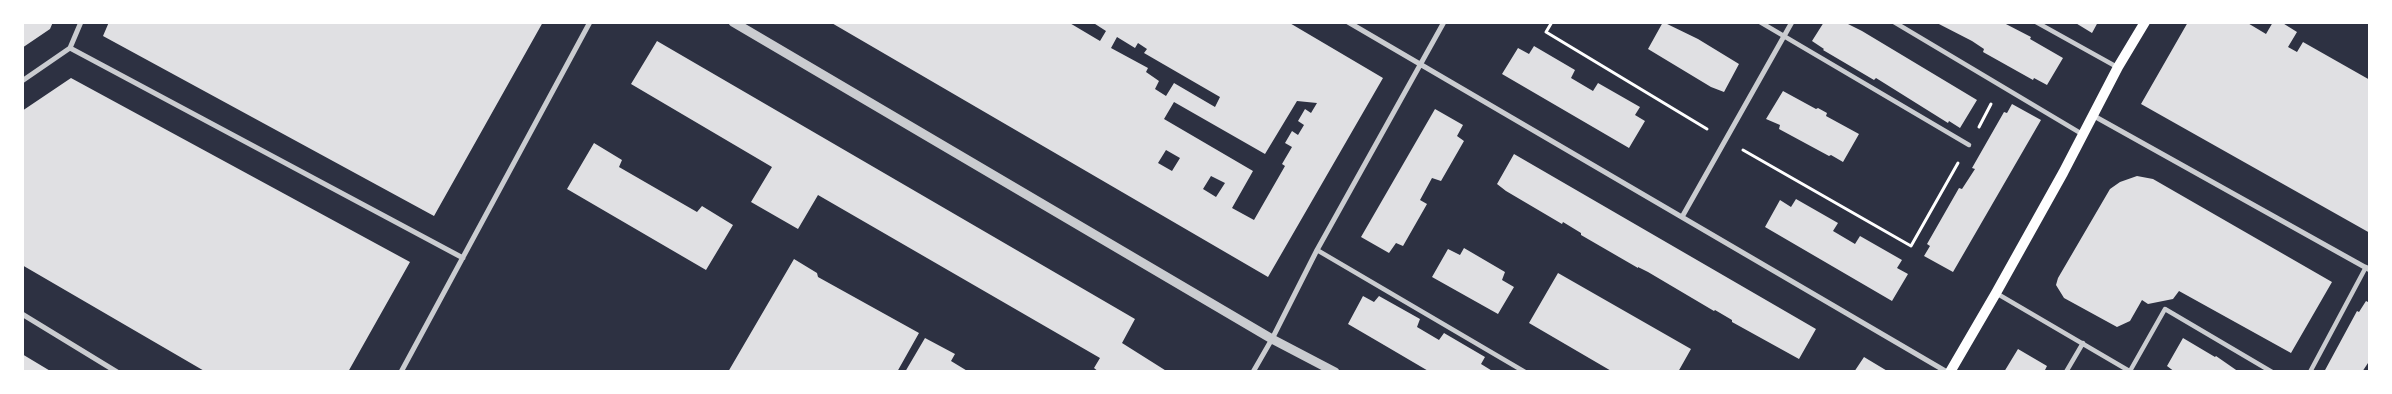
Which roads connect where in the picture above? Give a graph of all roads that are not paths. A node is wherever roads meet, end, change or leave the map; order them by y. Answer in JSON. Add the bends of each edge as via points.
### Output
{"nodes":[{"id":1,"x":81,"y":22,"type":"edge"},
{"id":2,"x":590,"y":22,"type":"edge"},
{"id":3,"x":733,"y":22,"type":"edge"},
{"id":4,"x":1348,"y":22,"type":"edge"},
{"id":5,"x":1444,"y":22,"type":"edge"},
{"id":6,"x":1760,"y":22,"type":"edge"},
{"id":7,"x":1792,"y":22,"type":"edge"},
{"id":8,"x":1894,"y":22,"type":"edge"},
{"id":9,"x":2036,"y":22,"type":"edge"},
{"id":10,"x":2145,"y":22,"type":"edge"},
{"id":11,"x":1784,"y":36,"type":"junction"},
{"id":12,"x":70,"y":48,"type":"junction"},
{"id":13,"x":1420,"y":63,"type":"junction"},
{"id":14,"x":2118,"y":67,"type":"junction"},
{"id":15,"x":22,"y":81,"type":"edge"},
{"id":16,"x":2094,"y":116,"type":"junction"},
{"id":17,"x":2083,"y":135,"type":"junction"},
{"id":18,"x":1969,"y":145,"type":"road end"},
{"id":19,"x":1682,"y":217,"type":"junction"},
{"id":20,"x":1317,"y":250,"type":"junction"},
{"id":21,"x":463,"y":258,"type":"junction"},
{"id":22,"x":2368,"y":268,"type":"edge"},
{"id":23,"x":1996,"y":293,"type":"junction"},
{"id":24,"x":22,"y":314,"type":"edge"},
{"id":25,"x":1272,"y":338,"type":"junction"},
{"id":26,"x":2083,"y":344,"type":"junction"},
{"id":27,"x":2130,"y":371,"type":"edge"},
{"id":28,"x":117,"y":372,"type":"edge"},
{"id":29,"x":401,"y":372,"type":"edge"},
{"id":30,"x":1253,"y":372,"type":"edge"},
{"id":31,"x":1335,"y":372,"type":"edge"},
{"id":32,"x":1525,"y":372,"type":"edge"},
{"id":33,"x":1948,"y":372,"type":"edge"},
{"id":34,"x":2066,"y":372,"type":"edge"},
{"id":35,"x":2272,"y":372,"type":"edge"},
{"id":36,"x":2310,"y":372,"type":"edge"}],
"edges":[{"from":1,"to":12,"type":"street"},
{"from":2,"to":21,"type":"street"},
{"from":3,"to":25,"type":"street"},
{"from":4,"to":13,"type":"street"},
{"from":5,"to":13,"type":"street"},
{"from":6,"to":11,"type":"street"},
{"from":7,"to":11,"type":"street"},
{"from":8,"to":17,"type":"street"},
{"from":9,"to":14,"type":"street"},
{"from":10,"to":14,"type":"main road"},
{"from":11,"to":18,"type":"street"},
{"from":11,"to":19,"type":"street"},
{"from":12,"to":15,"type":"street"},
{"from":12,"to":21,"type":"street"},
{"from":13,"to":19,"type":"street"},
{"from":13,"to":20,"type":"street"},
{"from":14,"to":16,"type":"main road"},
{"from":16,"to":17,"type":"main road"},
{"from":16,"to":22,"type":"street"},
{"from":17,"to":23,"type":"main road"},
{"from":19,"to":33,"type":"street"},
{"from":20,"to":25,"type":"street"},
{"from":20,"to":32,"type":"street"},
{"from":21,"to":29,"type":"street"},
{"from":22,"to":36,"type":"street"},
{"from":23,"to":26,"type":"street"},
{"from":23,"to":33,"type":"main road"},
{"from":24,"to":28,"type":"street"},
{"from":25,"to":30,"type":"street"},
{"from":25,"to":31,"type":"street"},
{"from":26,"to":27,"type":"street"},
{"from":26,"to":34,"type":"street"},
{"from":27,"to":35,"type":"street","via":[[2165,309]]}]}
